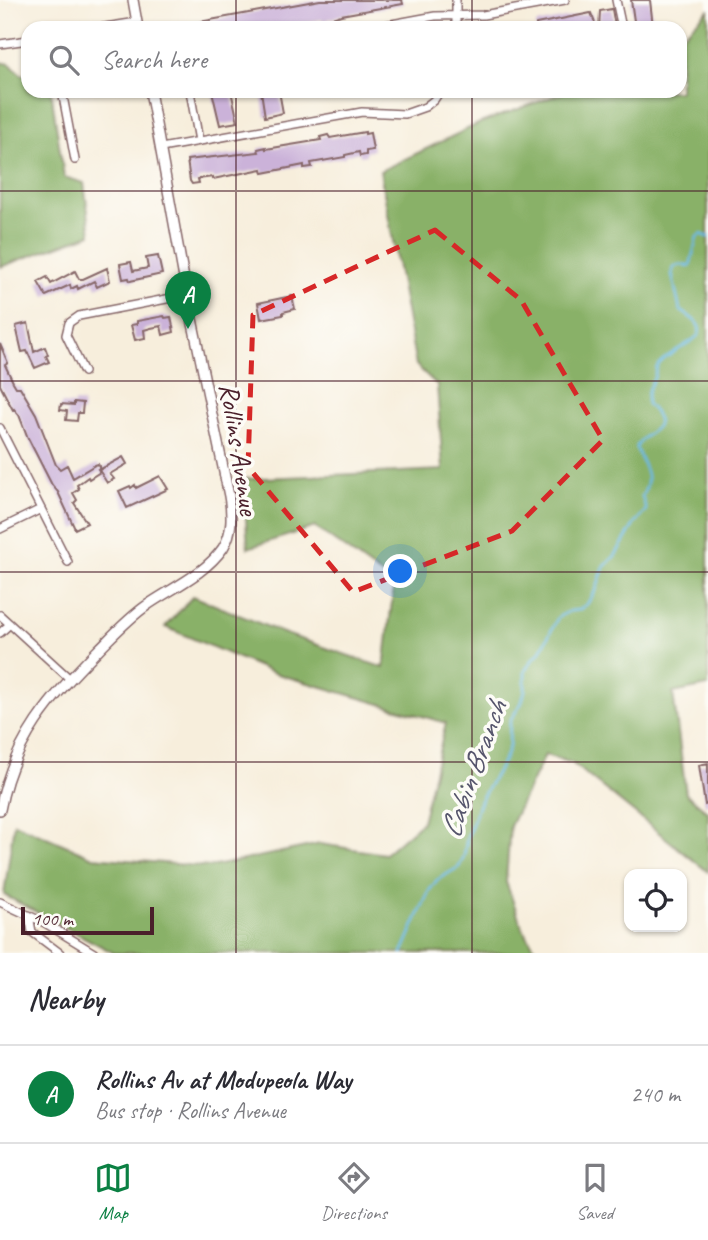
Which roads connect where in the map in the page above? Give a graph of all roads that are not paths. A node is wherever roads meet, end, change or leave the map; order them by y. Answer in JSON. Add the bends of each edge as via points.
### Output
{"nodes":[{"id":1,"x":134,"y":0,"type":"edge"},
{"id":2,"x":456,"y":0,"type":"edge"},
{"id":3,"x":565,"y":0,"type":"edge"},
{"id":4,"x":617,"y":0,"type":"edge"},
{"id":5,"x":457,"y":16,"type":"junction"},
{"id":6,"x":137,"y":21,"type":"edge"},
{"id":7,"x":408,"y":21,"type":"edge"},
{"id":8,"x":457,"y":21,"type":"edge"},
{"id":9,"x":621,"y":21,"type":"edge"},
{"id":10,"x":21,"y":41,"type":"edge"},
{"id":11,"x":0,"y":44,"type":"edge"},
{"id":12,"x":63,"y":98,"type":"edge"},
{"id":13,"x":151,"y":98,"type":"edge"},
{"id":14,"x":191,"y":98,"type":"edge"},
{"id":15,"x":435,"y":98,"type":"edge"},
{"id":16,"x":199,"y":141,"type":"junction"},
{"id":17,"x":161,"y":148,"type":"junction"},
{"id":18,"x":75,"y":160,"type":"dead end"},
{"id":19,"x":187,"y":295,"type":"junction"},
{"id":20,"x":85,"y":372,"type":"dead end"},
{"id":21,"x":0,"y":428,"type":"edge"},
{"id":22,"x":39,"y":510,"type":"junction"},
{"id":23,"x":0,"y":529,"type":"edge"},
{"id":24,"x":68,"y":562,"type":"dead end"},
{"id":25,"x":0,"y":615,"type":"edge"},
{"id":26,"x":10,"y":624,"type":"junction"},
{"id":27,"x":0,"y":633,"type":"edge"},
{"id":28,"x":70,"y":679,"type":"junction"},
{"id":29,"x":0,"y":810,"type":"edge"},
{"id":30,"x":0,"y":902,"type":"edge"},
{"id":31,"x":29,"y":915,"type":"junction"},
{"id":32,"x":60,"y":953,"type":"edge"},
{"id":33,"x":94,"y":953,"type":"edge"}],
"edges":[{"from":1,"to":6,"type":"street"},
{"from":2,"to":5,"type":"street"},
{"from":3,"to":5,"type":"street"},
{"from":4,"to":9,"type":"street"},
{"from":5,"to":7,"type":"street"},
{"from":5,"to":8,"type":"street"},
{"from":10,"to":11,"type":"street"},
{"from":12,"to":18,"type":"street"},
{"from":13,"to":17,"type":"street","name":"Rollins Avenue"},
{"from":14,"to":16,"type":"street"},
{"from":15,"to":16,"type":"street","via":[[405,114],[362,112]]},
{"from":16,"to":17,"type":"street"},
{"from":17,"to":19,"type":"street","name":"Rollins Avenue"},
{"from":19,"to":20,"type":"street","via":[[79,316],[69,323],[66,335]]},
{"from":19,"to":28,"type":"street","name":"Rollins Avenue","via":[[229,496],[230,532],[210,563],[134,615]]},
{"from":21,"to":22,"type":"street"},
{"from":22,"to":23,"type":"street"},
{"from":22,"to":24,"type":"street"},
{"from":25,"to":26,"type":"street"},
{"from":26,"to":27,"type":"street"},
{"from":26,"to":28,"type":"street"},
{"from":28,"to":29,"type":"street","name":"Rollins Avenue","via":[[21,744]]},
{"from":30,"to":31,"type":"street"},
{"from":31,"to":32,"type":"street","via":[[32,932]]},
{"from":31,"to":33,"type":"street"}]}
